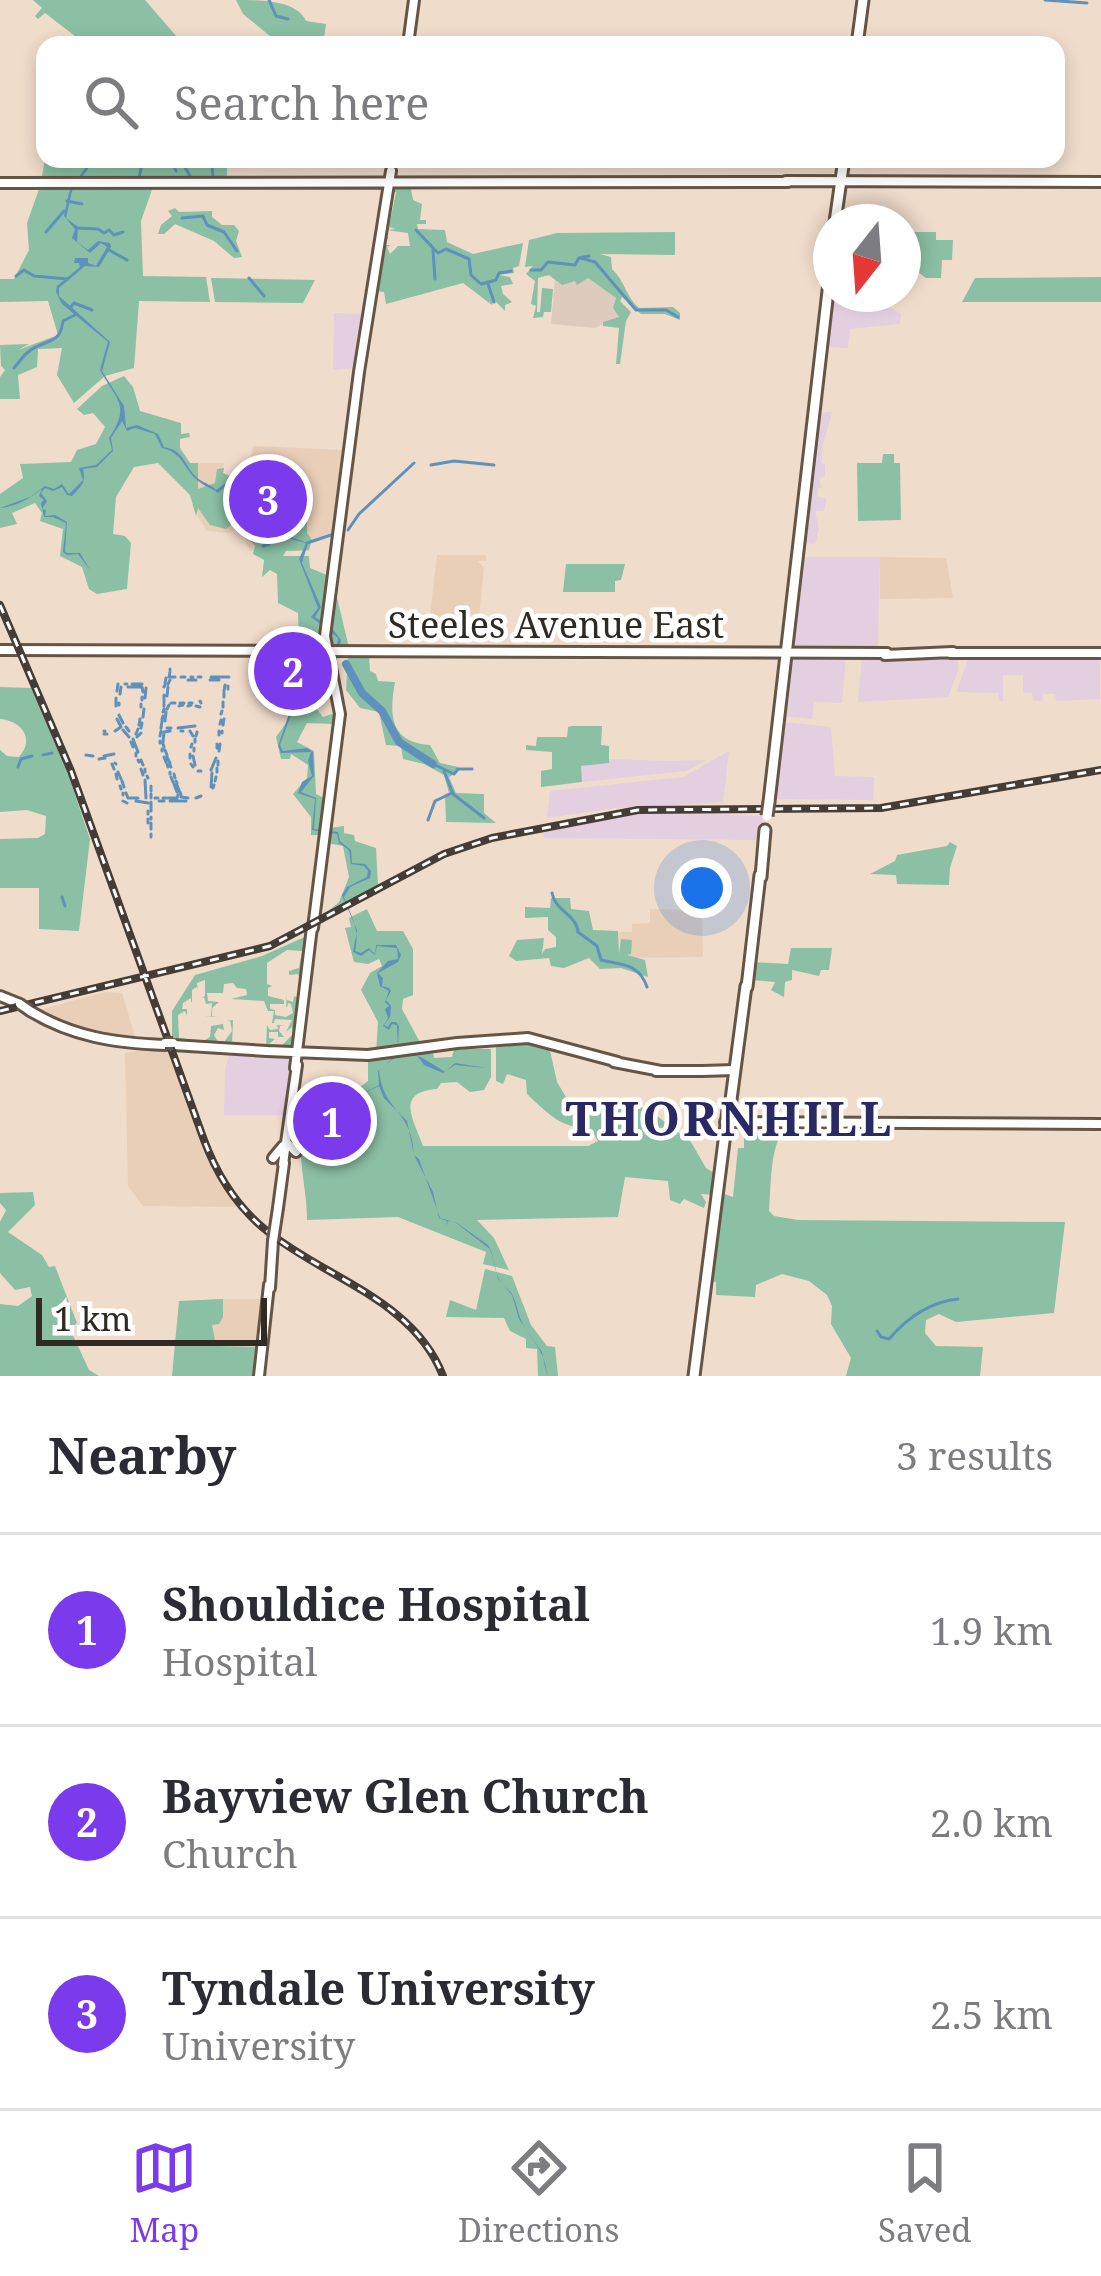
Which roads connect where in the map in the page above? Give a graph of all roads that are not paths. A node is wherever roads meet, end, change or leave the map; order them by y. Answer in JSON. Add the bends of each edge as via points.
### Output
{"nodes":[{"id":1,"x":414,"y":0,"type":"edge"},
{"id":2,"x":863,"y":0,"type":"edge"},
{"id":3,"x":409,"y":36,"type":"edge"},
{"id":4,"x":858,"y":36,"type":"edge"},
{"id":5,"x":392,"y":168,"type":"edge"},
{"id":6,"x":843,"y":168,"type":"edge"},
{"id":7,"x":841,"y":182,"type":"junction"},
{"id":8,"x":1101,"y":182,"type":"edge"},
{"id":9,"x":0,"y":184,"type":"edge"},
{"id":10,"x":389,"y":184,"type":"junction"},
{"id":11,"x":838,"y":204,"type":"edge"},
{"id":12,"x":825,"y":312,"type":"edge"},
{"id":13,"x":328,"y":648,"type":"junction"},
{"id":14,"x":0,"y":651,"type":"edge"},
{"id":15,"x":788,"y":651,"type":"junction"},
{"id":16,"x":1101,"y":653,"type":"edge"},
{"id":17,"x":745,"y":987,"type":"junction"},
{"id":18,"x":730,"y":993,"type":"dead end"},
{"id":19,"x":0,"y":996,"type":"edge"},
{"id":20,"x":299,"y":1050,"type":"junction"},
{"id":21,"x":734,"y":1070,"type":"junction"},
{"id":22,"x":727,"y":1123,"type":"junction"},
{"id":23,"x":1101,"y":1125,"type":"edge"},
{"id":24,"x":259,"y":1376,"type":"edge"},
{"id":25,"x":694,"y":1376,"type":"edge"}],
"edges":[{"from":1,"to":3,"type":"main road"},
{"from":2,"to":4,"type":"main road"},
{"from":5,"to":10,"type":"main road"},
{"from":6,"to":7,"type":"main road"},
{"from":7,"to":8,"type":"main road"},
{"from":7,"to":10,"type":"main road"},
{"from":7,"to":11,"type":"main road"},
{"from":9,"to":10,"type":"main road"},
{"from":10,"to":13,"type":"main road"},
{"from":12,"to":15,"type":"main road"},
{"from":13,"to":14,"type":"main road","name":"Steeles Avenue East"},
{"from":13,"to":15,"type":"main road","name":"Steeles Avenue East"},
{"from":13,"to":20,"type":"main road","via":[[338,724]]},
{"from":15,"to":16,"type":"main road","name":"Steeles Avenue East"},
{"from":15,"to":17,"type":"main road","bridge":true},
{"from":17,"to":18,"type":"main road"},
{"from":17,"to":21,"type":"main road"},
{"from":19,"to":20,"type":"main road","bridge":true,"via":[[62,1029],[116,1042]]},
{"from":20,"to":21,"type":"main road","via":[[368,1055],[528,1038],[661,1071]]},
{"from":20,"to":24,"type":"main road","bridge":true},
{"from":21,"to":22,"type":"main road"},
{"from":22,"to":23,"type":"main road"},
{"from":22,"to":25,"type":"main road"}]}
